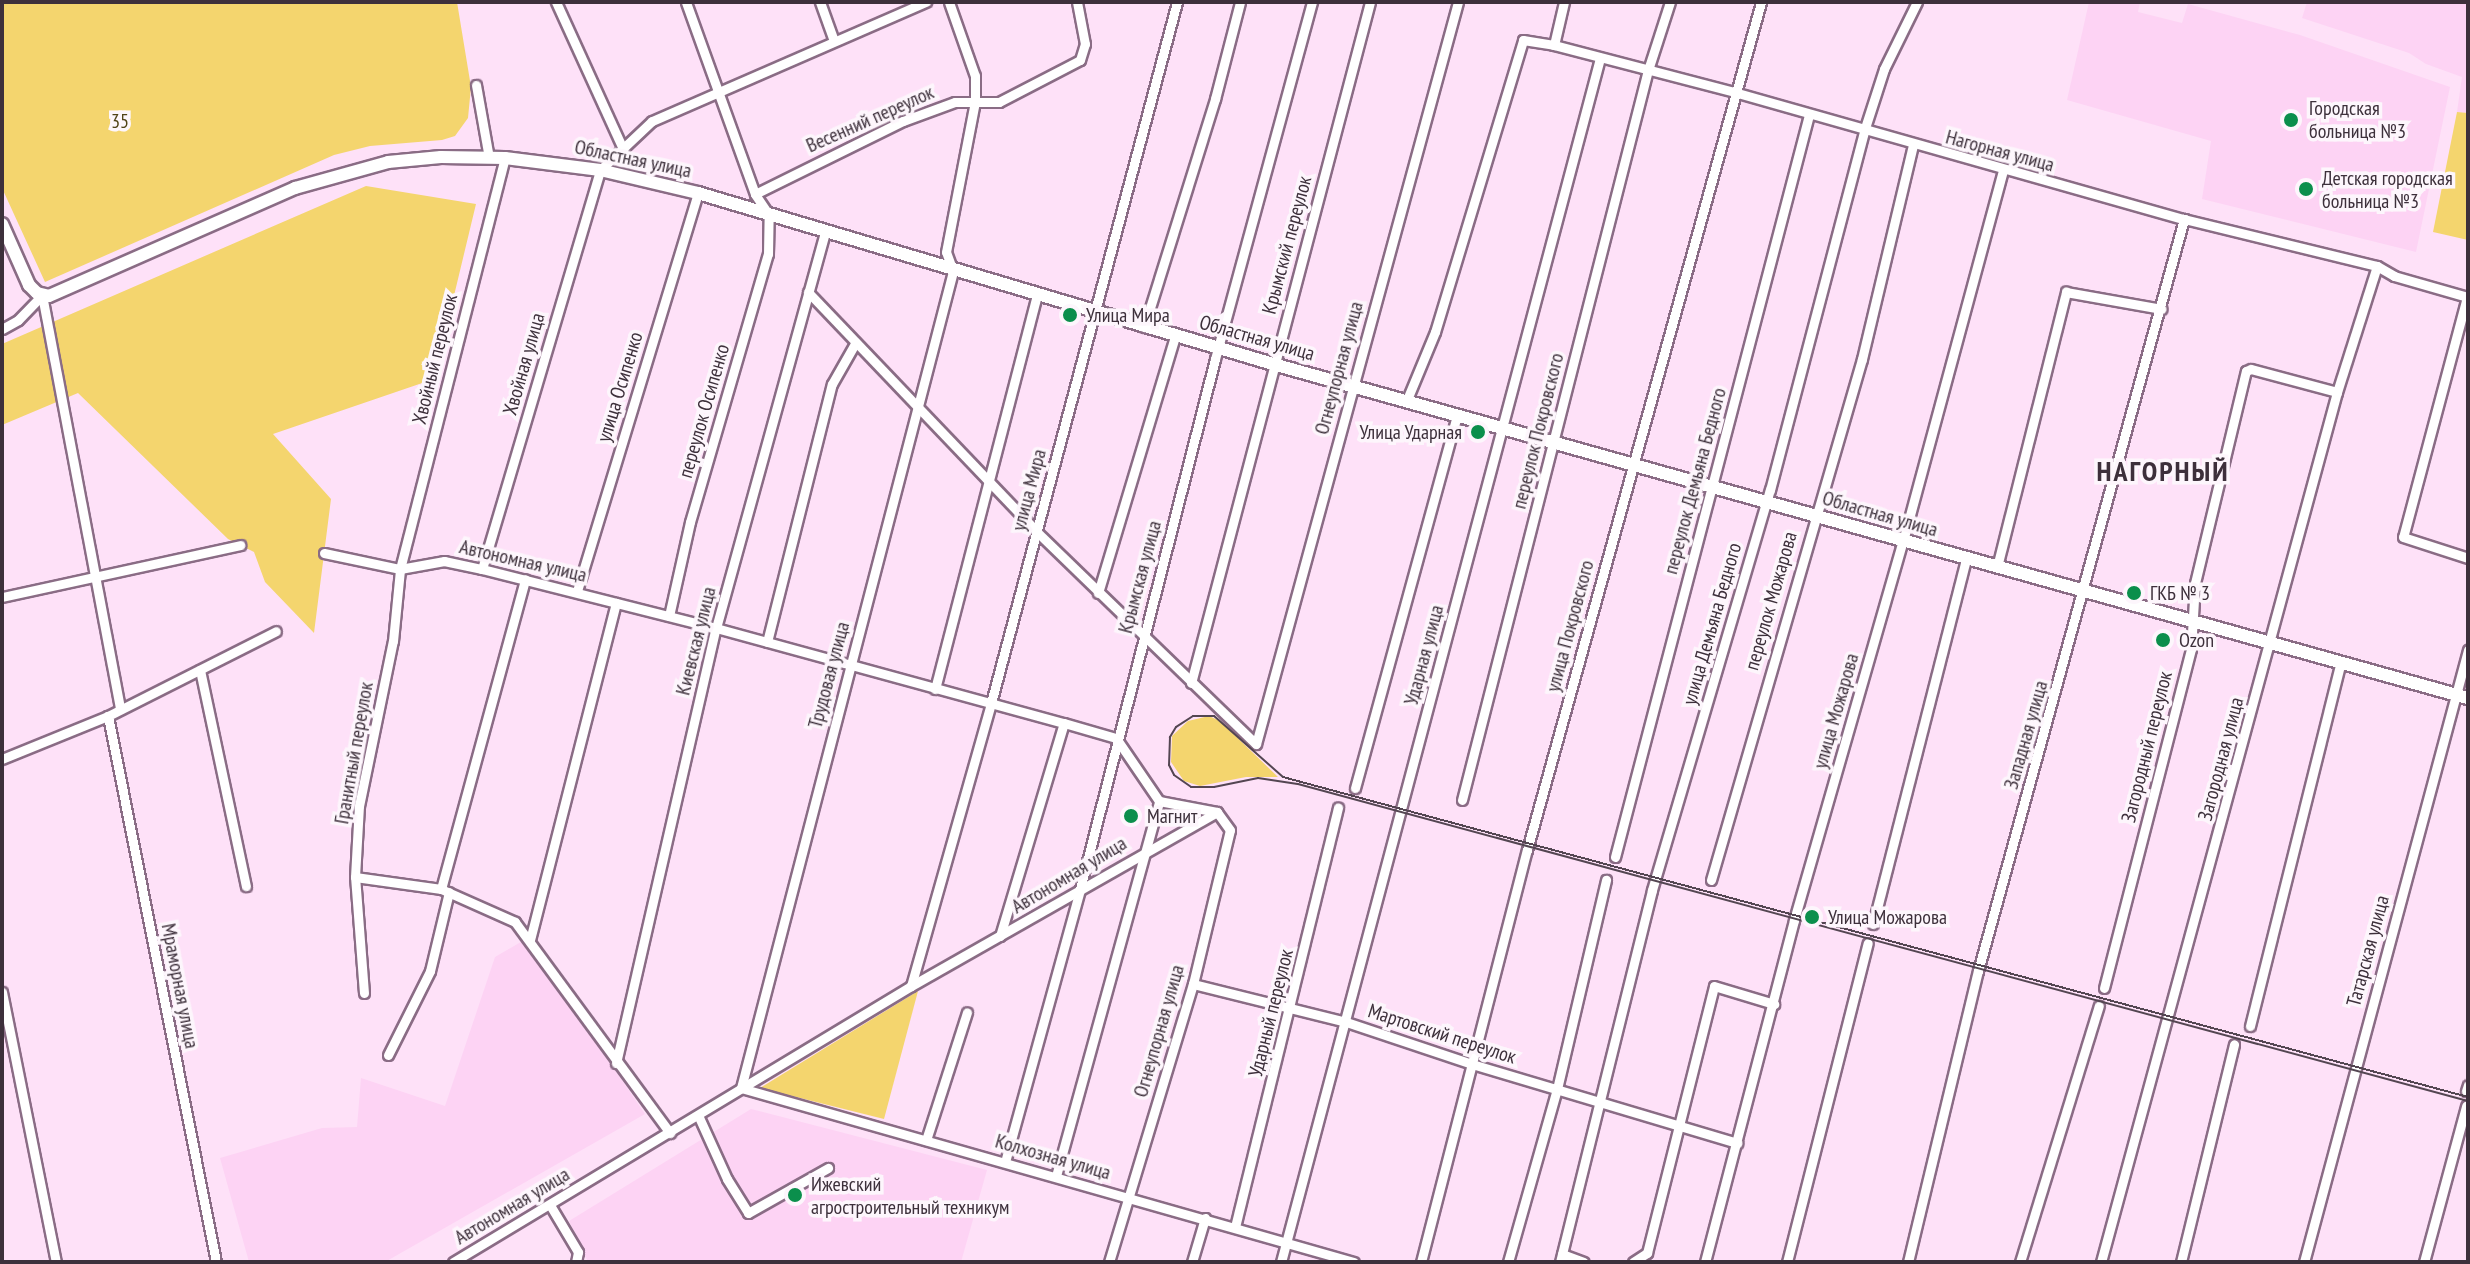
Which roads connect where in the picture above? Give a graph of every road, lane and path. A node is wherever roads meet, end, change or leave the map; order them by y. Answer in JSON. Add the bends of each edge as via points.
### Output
{"nodes":[{"id":1,"x":556,"y":2,"type":"edge"},
{"id":2,"x":686,"y":2,"type":"edge"},
{"id":3,"x":820,"y":2,"type":"edge"},
{"id":4,"x":926,"y":2,"type":"edge"},
{"id":5,"x":949,"y":2,"type":"edge"},
{"id":6,"x":1077,"y":2,"type":"edge"},
{"id":7,"x":1177,"y":2,"type":"edge"},
{"id":8,"x":1240,"y":2,"type":"edge"},
{"id":9,"x":1312,"y":2,"type":"edge"},
{"id":10,"x":1370,"y":2,"type":"edge"},
{"id":11,"x":1458,"y":2,"type":"edge"},
{"id":12,"x":1564,"y":2,"type":"edge"},
{"id":13,"x":1670,"y":2,"type":"edge"},
{"id":14,"x":1761,"y":2,"type":"edge"},
{"id":15,"x":1917,"y":2,"type":"edge"},
{"id":16,"x":834,"y":41,"type":"junction"},
{"id":17,"x":1554,"y":45,"type":"junction"},
{"id":18,"x":1600,"y":58,"type":"junction"},
{"id":19,"x":1648,"y":70,"type":"junction"},
{"id":20,"x":476,"y":85,"type":"dead end"},
{"id":21,"x":717,"y":91,"type":"junction"},
{"id":22,"x":1734,"y":92,"type":"junction"},
{"id":23,"x":975,"y":101,"type":"junction"},
{"id":24,"x":1809,"y":115,"type":"junction"},
{"id":25,"x":1864,"y":131,"type":"junction"},
{"id":26,"x":1913,"y":145,"type":"junction"},
{"id":27,"x":623,"y":149,"type":"junction"},
{"id":28,"x":489,"y":158,"type":"junction"},
{"id":29,"x":505,"y":158,"type":"junction"},
{"id":30,"x":600,"y":170,"type":"junction"},
{"id":31,"x":2003,"y":170,"type":"junction"},
{"id":32,"x":698,"y":193,"type":"junction"},
{"id":33,"x":755,"y":194,"type":"junction"},
{"id":34,"x":769,"y":215,"type":"junction"},
{"id":35,"x":2184,"y":219,"type":"junction"},
{"id":36,"x":2,"y":224,"type":"edge"},
{"id":37,"x":825,"y":232,"type":"junction"},
{"id":38,"x":2377,"y":266,"type":"junction"},
{"id":39,"x":953,"y":271,"type":"junction"},
{"id":40,"x":808,"y":292,"type":"junction"},
{"id":41,"x":42,"y":295,"type":"junction"},
{"id":42,"x":1037,"y":296,"type":"junction"},
{"id":43,"x":2467,"y":297,"type":"edge"},
{"id":44,"x":2161,"y":309,"type":"junction"},
{"id":45,"x":1094,"y":313,"type":"junction"},
{"id":46,"x":1144,"y":327,"type":"junction"},
{"id":47,"x":2,"y":329,"type":"edge"},
{"id":48,"x":1175,"y":336,"type":"junction"},
{"id":49,"x":856,"y":342,"type":"junction"},
{"id":50,"x":1217,"y":348,"type":"junction"},
{"id":51,"x":1273,"y":364,"type":"junction"},
{"id":52,"x":1353,"y":385,"type":"junction"},
{"id":53,"x":2337,"y":392,"type":"junction"},
{"id":54,"x":1406,"y":402,"type":"junction"},
{"id":55,"x":918,"y":404,"type":"junction"},
{"id":56,"x":1457,"y":416,"type":"junction"},
{"id":57,"x":1504,"y":430,"type":"junction"},
{"id":58,"x":1554,"y":444,"type":"junction"},
{"id":59,"x":1633,"y":465,"type":"junction"},
{"id":60,"x":989,"y":479,"type":"junction"},
{"id":61,"x":1712,"y":488,"type":"junction"},
{"id":62,"x":1766,"y":504,"type":"junction"},
{"id":63,"x":1814,"y":516,"type":"junction"},
{"id":64,"x":1036,"y":531,"type":"junction"},
{"id":65,"x":1903,"y":541,"type":"junction"},
{"id":66,"x":240,"y":545,"type":"dead end"},
{"id":67,"x":324,"y":553,"type":"dead end"},
{"id":68,"x":2468,"y":558,"type":"edge"},
{"id":69,"x":1966,"y":559,"type":"junction"},
{"id":70,"x":1997,"y":567,"type":"junction"},
{"id":71,"x":400,"y":569,"type":"junction"},
{"id":72,"x":482,"y":569,"type":"junction"},
{"id":73,"x":94,"y":576,"type":"junction"},
{"id":74,"x":525,"y":579,"type":"junction"},
{"id":75,"x":577,"y":591,"type":"junction"},
{"id":76,"x":2084,"y":591,"type":"junction"},
{"id":77,"x":1098,"y":593,"type":"junction"},
{"id":78,"x":2,"y":597,"type":"edge"},
{"id":79,"x":616,"y":603,"type":"junction"},
{"id":80,"x":669,"y":616,"type":"junction"},
{"id":81,"x":2193,"y":622,"type":"junction"},
{"id":82,"x":716,"y":628,"type":"junction"},
{"id":83,"x":276,"y":631,"type":"dead end"},
{"id":84,"x":1143,"y":636,"type":"junction"},
{"id":85,"x":767,"y":642,"type":"junction"},
{"id":86,"x":2270,"y":644,"type":"junction"},
{"id":87,"x":2468,"y":650,"type":"edge"},
{"id":88,"x":2341,"y":661,"type":"junction"},
{"id":89,"x":849,"y":666,"type":"junction"},
{"id":90,"x":200,"y":670,"type":"junction"},
{"id":91,"x":1191,"y":683,"type":"junction"},
{"id":92,"x":935,"y":689,"type":"junction"},
{"id":93,"x":2463,"y":696,"type":"edge"},
{"id":94,"x":991,"y":703,"type":"junction"},
{"id":95,"x":120,"y":709,"type":"junction"},
{"id":96,"x":108,"y":716,"type":"junction"},
{"id":97,"x":1064,"y":723,"type":"junction"},
{"id":98,"x":1116,"y":738,"type":"junction"},
{"id":99,"x":2,"y":759,"type":"edge"},
{"id":100,"x":1355,"y":788,"type":"dead end"},
{"id":101,"x":1462,"y":800,"type":"dead end"},
{"id":102,"x":1159,"y":801,"type":"junction"},
{"id":103,"x":1338,"y":807,"type":"dead end"},
{"id":104,"x":1217,"y":812,"type":"junction"},
{"id":105,"x":1149,"y":848,"type":"junction"},
{"id":106,"x":1615,"y":857,"type":"dead end"},
{"id":107,"x":355,"y":877,"type":"junction"},
{"id":108,"x":1606,"y":880,"type":"dead end"},
{"id":109,"x":1711,"y":880,"type":"dead end"},
{"id":110,"x":246,"y":886,"type":"dead end"},
{"id":111,"x":1080,"y":889,"type":"junction"},
{"id":112,"x":445,"y":890,"type":"junction"},
{"id":113,"x":1873,"y":924,"type":"dead end"},
{"id":114,"x":1000,"y":936,"type":"junction"},
{"id":115,"x":530,"y":940,"type":"junction"},
{"id":116,"x":1868,"y":943,"type":"dead end"},
{"id":117,"x":1193,"y":984,"type":"junction"},
{"id":118,"x":911,"y":986,"type":"junction"},
{"id":119,"x":2104,"y":988,"type":"dead end"},
{"id":120,"x":2,"y":992,"type":"edge"},
{"id":121,"x":364,"y":993,"type":"dead end"},
{"id":122,"x":1774,"y":1004,"type":"junction"},
{"id":123,"x":2099,"y":1006,"type":"dead end"},
{"id":124,"x":1291,"y":1008,"type":"junction"},
{"id":125,"x":967,"y":1012,"type":"dead end"},
{"id":126,"x":1346,"y":1022,"type":"junction"},
{"id":127,"x":2250,"y":1026,"type":"dead end"},
{"id":128,"x":2234,"y":1044,"type":"dead end"},
{"id":129,"x":388,"y":1055,"type":"dead end"},
{"id":130,"x":616,"y":1063,"type":"junction"},
{"id":131,"x":1472,"y":1064,"type":"junction"},
{"id":132,"x":741,"y":1088,"type":"junction"},
{"id":133,"x":1557,"y":1089,"type":"junction"},
{"id":134,"x":1600,"y":1100,"type":"junction"},
{"id":135,"x":2466,"y":1106,"type":"edge"},
{"id":136,"x":698,"y":1115,"type":"junction"},
{"id":137,"x":1678,"y":1126,"type":"junction"},
{"id":138,"x":670,"y":1133,"type":"junction"},
{"id":139,"x":926,"y":1140,"type":"junction"},
{"id":140,"x":1737,"y":1143,"type":"junction"},
{"id":141,"x":1005,"y":1162,"type":"junction"},
{"id":142,"x":828,"y":1168,"type":"dead end"},
{"id":143,"x":1056,"y":1176,"type":"junction"},
{"id":144,"x":1128,"y":1197,"type":"junction"},
{"id":145,"x":550,"y":1205,"type":"junction"},
{"id":146,"x":1205,"y":1218,"type":"junction"},
{"id":147,"x":1235,"y":1227,"type":"junction"},
{"id":148,"x":1286,"y":1243,"type":"junction"},
{"id":149,"x":1561,"y":1258,"type":"edge"},
{"id":150,"x":56,"y":1262,"type":"edge"},
{"id":151,"x":216,"y":1262,"type":"edge"},
{"id":152,"x":453,"y":1262,"type":"edge"},
{"id":153,"x":576,"y":1262,"type":"edge"},
{"id":154,"x":1109,"y":1262,"type":"edge"},
{"id":155,"x":1192,"y":1262,"type":"edge"},
{"id":156,"x":1281,"y":1262,"type":"edge"},
{"id":157,"x":1354,"y":1262,"type":"edge"},
{"id":158,"x":1421,"y":1262,"type":"edge"},
{"id":159,"x":1508,"y":1262,"type":"edge"},
{"id":160,"x":1584,"y":1262,"type":"edge"},
{"id":161,"x":1633,"y":1262,"type":"edge"},
{"id":162,"x":1705,"y":1262,"type":"edge"},
{"id":163,"x":1787,"y":1262,"type":"edge"},
{"id":164,"x":1908,"y":1262,"type":"edge"},
{"id":165,"x":2020,"y":1262,"type":"edge"},
{"id":166,"x":2101,"y":1262,"type":"edge"},
{"id":167,"x":2181,"y":1262,"type":"edge"},
{"id":168,"x":2304,"y":1262,"type":"edge"},
{"id":169,"x":2424,"y":1262,"type":"edge"}],
"edges":[{"from":1,"to":27,"type":"street"},
{"from":2,"to":21,"type":"street"},
{"from":3,"to":16,"type":"street"},
{"from":4,"to":16,"type":"street"},
{"from":5,"to":23,"type":"street","name":"Трудовая улица","via":[[975,76]]},
{"from":6,"to":23,"type":"street","name":"Весенний переулок","via":[[1085,44],[1080,60],[999,102]]},
{"from":7,"to":45,"type":"street","name":"улица Мира"},
{"from":8,"to":46,"type":"street"},
{"from":9,"to":50,"type":"street","name":"Крымская улица"},
{"from":10,"to":51,"type":"street","name":"Крымский переулок"},
{"from":11,"to":52,"type":"street","name":"Огнеупорная улица"},
{"from":12,"to":17,"type":"street"},
{"from":13,"to":19,"type":"street","name":"переулок Покровского"},
{"from":14,"to":22,"type":"street","name":"улица Покровского"},
{"from":15,"to":25,"type":"street","name":"улица Демьяна Бедного","via":[[1884,69]]},
{"from":16,"to":21,"type":"street"},
{"from":17,"to":18,"type":"street","name":"Нагорная улица"},
{"from":17,"to":54,"type":"street","name":"Нагорная улица","via":[[1523,40],[1435,332]]},
{"from":18,"to":19,"type":"street","name":"Нагорная улица"},
{"from":18,"to":57,"type":"street","name":"Ударная улица"},
{"from":19,"to":22,"type":"street","name":"Нагорная улица"},
{"from":19,"to":58,"type":"street","name":"переулок Покровского"},
{"from":20,"to":28,"type":"street"},
{"from":21,"to":27,"type":"street","via":[[652,121]]},
{"from":21,"to":33,"type":"street"},
{"from":22,"to":24,"type":"street","name":"Нагорная улица"},
{"from":22,"to":59,"type":"street","name":"улица Покровского"},
{"from":23,"to":33,"type":"street","name":"Весенний переулок","via":[[955,102],[903,121]]},
{"from":23,"to":39,"type":"street","name":"Трудовая улица","via":[[946,252]]},
{"from":24,"to":25,"type":"street","name":"Нагорная улица"},
{"from":24,"to":61,"type":"street","name":"переулок Демьяна Бедного"},
{"from":25,"to":26,"type":"street","name":"Нагорная улица"},
{"from":25,"to":62,"type":"street","name":"улица Демьяна Бедного"},
{"from":26,"to":31,"type":"street","name":"Нагорная улица"},
{"from":26,"to":63,"type":"street","name":"переулок Можарова","via":[[1862,359]]},
{"from":27,"to":30,"type":"street"},
{"from":28,"to":29,"type":"main road","name":"Областная улица"},
{"from":28,"to":41,"type":"main road","name":"Областная улица","via":[[388,162],[295,188],[61,292]]},
{"from":29,"to":30,"type":"main road","name":"Областная улица"},
{"from":29,"to":71,"type":"street","name":"Хвойный переулок"},
{"from":30,"to":32,"type":"main road","name":"Областная улица"},
{"from":30,"to":72,"type":"street","name":"Хвойная улица"},
{"from":31,"to":35,"type":"street","name":"Нагорная улица"},
{"from":31,"to":65,"type":"street","name":"улица Можарова"},
{"from":32,"to":34,"type":"main road","name":"Областная улица"},
{"from":32,"to":75,"type":"street","name":"улица Осипенко"},
{"from":33,"to":34,"type":"street"},
{"from":34,"to":37,"type":"main road","name":"Областная улица"},
{"from":34,"to":80,"type":"street","name":"переулок Осипенко","via":[[768,254],[690,522]]},
{"from":35,"to":38,"type":"street","name":"Нагорная улица"},
{"from":35,"to":44,"type":"street","name":"Западная улица"},
{"from":36,"to":41,"type":"main road","via":[[29,285]]},
{"from":37,"to":39,"type":"main road","name":"Областная улица"},
{"from":37,"to":40,"type":"street","name":"Киевская улица"},
{"from":38,"to":43,"type":"street","name":"Нагорная улица"},
{"from":38,"to":53,"type":"street","name":"Загородная улица"},
{"from":39,"to":42,"type":"main road","name":"Областная улица"},
{"from":39,"to":55,"type":"street","name":"Трудовая улица"},
{"from":40,"to":49,"type":"street"},
{"from":40,"to":82,"type":"street","name":"Киевская улица"},
{"from":41,"to":47,"type":"street"},
{"from":41,"to":73,"type":"street"},
{"from":42,"to":45,"type":"main road","name":"Областная улица"},
{"from":42,"to":60,"type":"street"},
{"from":43,"to":68,"type":"street","via":[[2403,537]]},
{"from":44,"to":70,"type":"street","via":[[2066,292]]},
{"from":44,"to":76,"type":"street","name":"Западная улица"},
{"from":45,"to":46,"type":"main road","name":"Областная улица"},
{"from":45,"to":64,"type":"street","name":"улица Мира"},
{"from":46,"to":48,"type":"main road","name":"Областная улица"},
{"from":48,"to":50,"type":"main road","name":"Областная улица"},
{"from":48,"to":77,"type":"street"},
{"from":49,"to":55,"type":"street"},
{"from":49,"to":85,"type":"street","via":[[832,384]]},
{"from":50,"to":51,"type":"main road","name":"Областная улица"},
{"from":50,"to":84,"type":"street","name":"Крымская улица"},
{"from":51,"to":52,"type":"main road","name":"Областная улица"},
{"from":51,"to":91,"type":"street","name":"Крымский переулок"},
{"from":52,"to":54,"type":"main road","name":"Областная улица"},
{"from":52,"to":91,"type":"street","name":"Огнеупорная улица","via":[[1256,744]]},
{"from":53,"to":81,"type":"street","name":"Загородный переулок","via":[[2246,371],[2195,583]]},
{"from":53,"to":86,"type":"street","name":"Загородная улица"},
{"from":54,"to":56,"type":"main road","name":"Областная улица"},
{"from":55,"to":60,"type":"street"},
{"from":55,"to":89,"type":"street","name":"Трудовая улица"},
{"from":56,"to":57,"type":"main road","name":"Областная улица"},
{"from":56,"to":100,"type":"street"},
{"from":57,"to":58,"type":"main road","name":"Областная улица"},
{"from":57,"to":126,"type":"street","name":"Ударная улица"},
{"from":58,"to":59,"type":"main road","name":"Областная улица"},
{"from":58,"to":101,"type":"street","name":"переулок Покровского"},
{"from":59,"to":61,"type":"main road","name":"Областная улица"},
{"from":59,"to":131,"type":"street","name":"улица Покровского"},
{"from":60,"to":64,"type":"street"},
{"from":60,"to":92,"type":"street"},
{"from":61,"to":62,"type":"main road","name":"Областная улица"},
{"from":61,"to":106,"type":"street","name":"переулок Демьяна Бедного"},
{"from":62,"to":63,"type":"main road","name":"Областная улица"},
{"from":62,"to":134,"type":"street","name":"улица Демьяна Бедного","via":[[1652,890]]},
{"from":63,"to":65,"type":"main road","name":"Областная улица"},
{"from":63,"to":109,"type":"street","name":"переулок Можарова"},
{"from":64,"to":77,"type":"street"},
{"from":64,"to":94,"type":"street","name":"улица Мира"},
{"from":65,"to":69,"type":"main road","name":"Областная улица"},
{"from":65,"to":122,"type":"street","name":"улица Можарова"},
{"from":66,"to":73,"type":"street"},
{"from":67,"to":71,"type":"street","name":"Автономная улица"},
{"from":69,"to":70,"type":"main road","name":"Областная улица"},
{"from":69,"to":113,"type":"street"},
{"from":70,"to":76,"type":"main road","name":"Областная улица"},
{"from":71,"to":72,"type":"street","name":"Автономная улица","via":[[444,561]]},
{"from":71,"to":107,"type":"street","name":"Гранитный переулок","via":[[393,641],[359,806]]},
{"from":72,"to":74,"type":"street","name":"Автономная улица"},
{"from":73,"to":78,"type":"street"},
{"from":73,"to":95,"type":"street"},
{"from":74,"to":75,"type":"street","name":"Автономная улица"},
{"from":74,"to":112,"type":"street"},
{"from":75,"to":79,"type":"street","name":"Автономная улица"},
{"from":76,"to":81,"type":"main road","name":"Областная улица"},
{"from":76,"to":164,"type":"street","name":"Западная улица","via":[[1978,971]]},
{"from":77,"to":84,"type":"street"},
{"from":79,"to":80,"type":"street","name":"Автономная улица"},
{"from":79,"to":115,"type":"street"},
{"from":80,"to":82,"type":"street","name":"Автономная улица"},
{"from":81,"to":86,"type":"main road","name":"Областная улица"},
{"from":81,"to":119,"type":"street","name":"Загородный переулок","via":[[2191,649]]},
{"from":82,"to":85,"type":"street","name":"Автономная улица"},
{"from":82,"to":130,"type":"street","name":"Киевская улица"},
{"from":83,"to":90,"type":"street"},
{"from":84,"to":91,"type":"street"},
{"from":84,"to":98,"type":"street","name":"Крымская улица"},
{"from":85,"to":89,"type":"street","name":"Автономная улица"},
{"from":86,"to":88,"type":"main road","name":"Областная улица"},
{"from":86,"to":166,"type":"street","name":"Загородная улица"},
{"from":87,"to":93,"type":"street","name":"Татарская улица"},
{"from":88,"to":93,"type":"main road","name":"Областная улица"},
{"from":88,"to":127,"type":"street"},
{"from":89,"to":92,"type":"street","name":"Автономная улица"},
{"from":89,"to":132,"type":"street","name":"Трудовая улица"},
{"from":90,"to":95,"type":"street"},
{"from":90,"to":110,"type":"street"},
{"from":92,"to":94,"type":"street","name":"Автономная улица"},
{"from":93,"to":168,"type":"street","name":"Татарская улица","via":[[2351,1077]]},
{"from":94,"to":97,"type":"street","name":"Автономная улица"},
{"from":94,"to":118,"type":"street","name":"улица Мира"},
{"from":95,"to":96,"type":"street"},
{"from":96,"to":99,"type":"street"},
{"from":96,"to":151,"type":"street","name":"Мраморная улица"},
{"from":97,"to":98,"type":"street","name":"Автономная улица"},
{"from":97,"to":114,"type":"street"},
{"from":98,"to":102,"type":"street"},
{"from":98,"to":111,"type":"street","name":"Крымская улица"},
{"from":102,"to":104,"type":"street"},
{"from":102,"to":105,"type":"street"},
{"from":103,"to":124,"type":"street","name":"Ударный переулок"},
{"from":104,"to":105,"type":"street","name":"Автономная улица"},
{"from":104,"to":117,"type":"street","name":"Огнеупорная улица","via":[[1230,830]]},
{"from":105,"to":111,"type":"street","name":"Автономная улица"},
{"from":105,"to":143,"type":"street"},
{"from":107,"to":112,"type":"street"},
{"from":107,"to":121,"type":"street","name":"Гранитный переулок"},
{"from":108,"to":133,"type":"street"},
{"from":111,"to":114,"type":"street","name":"Автономная улица"},
{"from":111,"to":141,"type":"street","name":"Крымская улица"},
{"from":112,"to":115,"type":"street","via":[[515,922]]},
{"from":112,"to":129,"type":"street","via":[[430,971]]},
{"from":114,"to":118,"type":"street","name":"Автономная улица"},
{"from":115,"to":130,"type":"street"},
{"from":116,"to":163,"type":"street"},
{"from":117,"to":124,"type":"street","name":"Мартовский переулок"},
{"from":117,"to":144,"type":"street","name":"Огнеупорная улица"},
{"from":118,"to":132,"type":"street","name":"Автономная улица"},
{"from":120,"to":150,"type":"street"},
{"from":122,"to":137,"type":"street","via":[[1714,986]]},
{"from":122,"to":140,"type":"street","name":"улица Можарова"},
{"from":123,"to":165,"type":"street"},
{"from":124,"to":126,"type":"street","name":"Мартовский переулок"},
{"from":124,"to":147,"type":"street","name":"Ударный переулок"},
{"from":125,"to":139,"type":"street"},
{"from":126,"to":131,"type":"street","name":"Мартовский переулок"},
{"from":126,"to":148,"type":"street","name":"Ударная улица"},
{"from":128,"to":167,"type":"street"},
{"from":130,"to":138,"type":"street"},
{"from":131,"to":133,"type":"street","name":"Мартовский переулок"},
{"from":131,"to":158,"type":"street","name":"улица Покровского"},
{"from":132,"to":136,"type":"street","name":"Автономная улица"},
{"from":132,"to":139,"type":"street","name":"Колхозная улица"},
{"from":133,"to":134,"type":"street","name":"Мартовский переулок"},
{"from":133,"to":159,"type":"street"},
{"from":134,"to":137,"type":"street","name":"Мартовский переулок"},
{"from":134,"to":149,"type":"street","name":"улица Демьяна Бедного"},
{"from":135,"to":169,"type":"street"},
{"from":136,"to":138,"type":"street","name":"Автономная улица"},
{"from":136,"to":142,"type":"street","via":[[748,1213]]},
{"from":137,"to":140,"type":"street","name":"Мартовский переулок"},
{"from":137,"to":161,"type":"street","via":[[1647,1253]]},
{"from":138,"to":145,"type":"street","name":"Автономная улица"},
{"from":139,"to":141,"type":"street","name":"Колхозная улица"},
{"from":140,"to":162,"type":"street","name":"улица Можарова"},
{"from":141,"to":143,"type":"street","name":"Колхозная улица"},
{"from":143,"to":144,"type":"street","name":"Колхозная улица"},
{"from":144,"to":146,"type":"street","name":"Колхозная улица"},
{"from":144,"to":154,"type":"street","name":"Огнеупорная улица"},
{"from":145,"to":152,"type":"street","name":"Автономная улица"},
{"from":145,"to":153,"type":"street","via":[[578,1252]]},
{"from":146,"to":147,"type":"street","name":"Колхозная улица"},
{"from":146,"to":155,"type":"street"},
{"from":147,"to":148,"type":"street","name":"Колхозная улица"},
{"from":148,"to":156,"type":"street","name":"Ударная улица"},
{"from":148,"to":157,"type":"street","name":"Колхозная улица"},
{"from":149,"to":160,"type":"street"}]}
